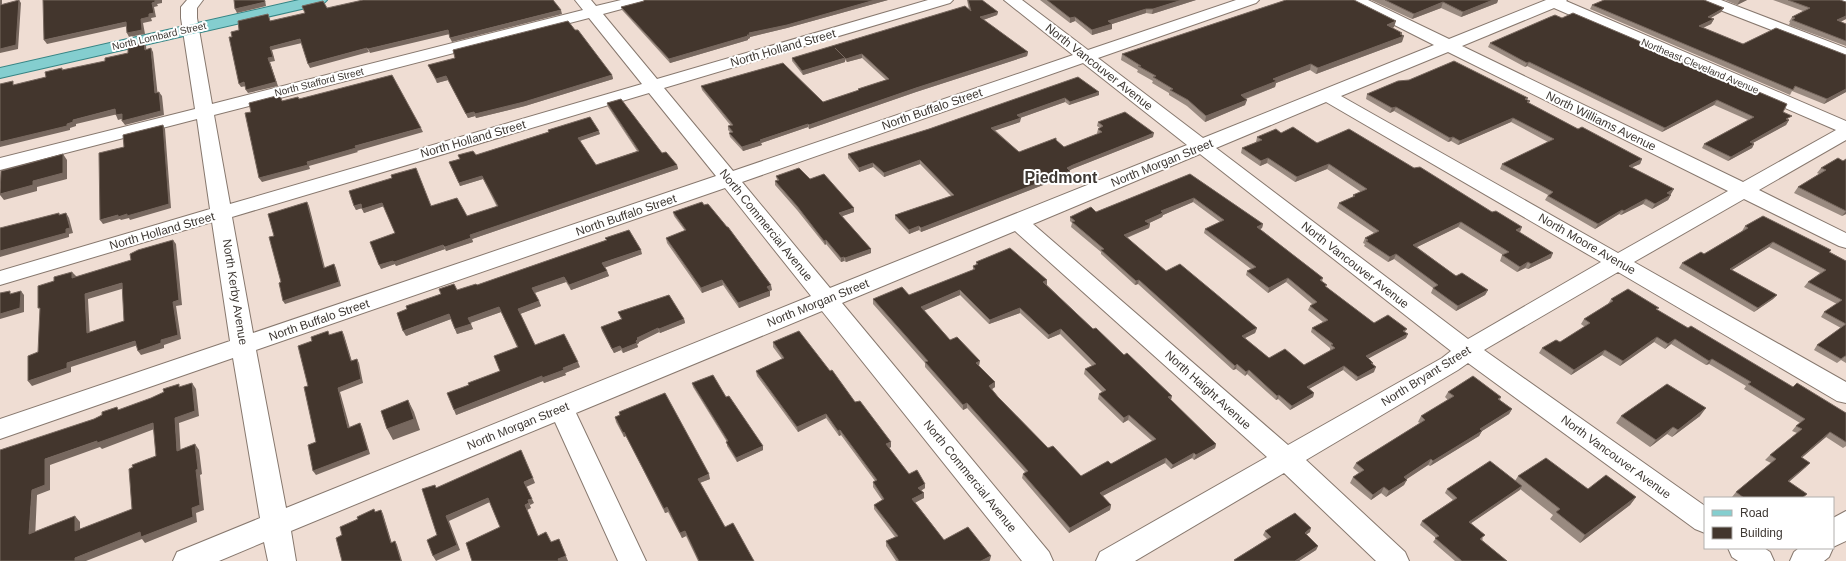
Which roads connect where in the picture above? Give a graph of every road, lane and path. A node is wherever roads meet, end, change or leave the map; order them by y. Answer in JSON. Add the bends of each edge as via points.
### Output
{"nodes":[{"id":1,"x":195,"y":0,"type":"edge"},
{"id":2,"x":319,"y":0,"type":"edge"},
{"id":3,"x":639,"y":0,"type":"edge"},
{"id":4,"x":945,"y":0,"type":"edge"},
{"id":5,"x":1012,"y":0,"type":"edge"},
{"id":6,"x":1251,"y":0,"type":"edge"},
{"id":7,"x":1356,"y":0,"type":"edge"},
{"id":8,"x":1707,"y":0,"type":"edge"},
{"id":9,"x":1842,"y":0,"type":"edge"},
{"id":10,"x":1557,"y":1,"type":"edge"},
{"id":11,"x":1846,"y":1,"type":"edge"},
{"id":12,"x":588,"y":6,"type":"edge"},
{"id":13,"x":191,"y":29,"type":"junction"},
{"id":14,"x":1449,"y":46,"type":"junction"},
{"id":15,"x":1846,"y":54,"type":"edge"},
{"id":16,"x":1085,"y":56,"type":"junction"},
{"id":17,"x":0,"y":73,"type":"edge"},
{"id":18,"x":653,"y":86,"type":"junction"},
{"id":19,"x":1327,"y":95,"type":"junction"},
{"id":20,"x":206,"y":111,"type":"junction"},
{"id":21,"x":1846,"y":128,"type":"edge"},
{"id":22,"x":1846,"y":132,"type":"edge"},
{"id":23,"x":1202,"y":146,"type":"junction"},
{"id":24,"x":0,"y":164,"type":"edge"},
{"id":25,"x":729,"y":179,"type":"junction"},
{"id":26,"x":1742,"y":190,"type":"junction"},
{"id":27,"x":222,"y":213,"type":"junction"},
{"id":28,"x":1018,"y":222,"type":"junction"},
{"id":29,"x":1846,"y":241,"type":"edge"},
{"id":30,"x":1618,"y":262,"type":"junction"},
{"id":31,"x":0,"y":278,"type":"edge"},
{"id":32,"x":827,"y":299,"type":"junction"},
{"id":33,"x":243,"y":346,"type":"junction"},
{"id":34,"x":1468,"y":350,"type":"junction"},
{"id":35,"x":1846,"y":394,"type":"edge"},
{"id":36,"x":561,"y":408,"type":"junction"},
{"id":37,"x":0,"y":429,"type":"edge"},
{"id":38,"x":1287,"y":459,"type":"junction"},
{"id":39,"x":1704,"y":520,"type":"edge"},
{"id":40,"x":1846,"y":523,"type":"edge"},
{"id":41,"x":276,"y":524,"type":"junction"},
{"id":42,"x":1834,"y":534,"type":"edge"},
{"id":43,"x":1743,"y":549,"type":"edge"},
{"id":44,"x":1818,"y":549,"type":"edge"},
{"id":45,"x":187,"y":561,"type":"edge"},
{"id":46,"x":282,"y":561,"type":"edge"},
{"id":47,"x":632,"y":561,"type":"edge"},
{"id":48,"x":1039,"y":561,"type":"edge"},
{"id":49,"x":1110,"y":561,"type":"edge"},
{"id":50,"x":1395,"y":561,"type":"edge"},
{"id":51,"x":1760,"y":561,"type":"edge"},
{"id":52,"x":1804,"y":561,"type":"edge"}],
"edges":[{"from":1,"to":13,"type":"street","name":"North Kerby Avenue","via":[[190,7]]},
{"from":2,"to":13,"type":"main road","name":"North Lombard Street"},
{"from":3,"to":12,"type":"street","name":"North Stafford Street"},
{"from":4,"to":18,"type":"street","name":"North Holland Street"},
{"from":5,"to":16,"type":"street","name":"North Vancouver Avenue"},
{"from":6,"to":16,"type":"street","name":"North Buffalo Street"},
{"from":7,"to":14,"type":"street","name":"North Williams Avenue"},
{"from":8,"to":15,"type":"street"},
{"from":9,"to":11,"type":"street"},
{"from":10,"to":14,"type":"street","name":"North Morgan Street"},
{"from":10,"to":21,"type":"street","name":"Northeast Cleveland Avenue"},
{"from":12,"to":18,"type":"street","name":"North Commercial Avenue"},
{"from":12,"to":20,"type":"street","name":"North Stafford Street"},
{"from":13,"to":17,"type":"main road","name":"North Lombard Street"},
{"from":13,"to":20,"type":"street","name":"North Kerby Avenue"},
{"from":14,"to":19,"type":"street","name":"North Morgan Street"},
{"from":14,"to":26,"type":"street","name":"North Williams Avenue"},
{"from":16,"to":23,"type":"street","name":"North Vancouver Avenue"},
{"from":16,"to":25,"type":"street","name":"North Buffalo Street"},
{"from":18,"to":25,"type":"street","name":"North Commercial Avenue"},
{"from":18,"to":27,"type":"street","name":"North Holland Street"},
{"from":19,"to":23,"type":"street","name":"North Morgan Street"},
{"from":19,"to":30,"type":"street","name":"North Moore Avenue"},
{"from":20,"to":24,"type":"street","name":"North Stafford Street"},
{"from":20,"to":27,"type":"street","name":"North Kerby Avenue"},
{"from":22,"to":26,"type":"street","name":"North Bryant Street"},
{"from":23,"to":28,"type":"street","name":"North Morgan Street"},
{"from":23,"to":34,"type":"street","name":"North Vancouver Avenue"},
{"from":25,"to":32,"type":"street","name":"North Commercial Avenue"},
{"from":25,"to":33,"type":"street","name":"North Buffalo Street"},
{"from":26,"to":29,"type":"street","name":"North Williams Avenue"},
{"from":26,"to":30,"type":"street","name":"North Bryant Street"},
{"from":27,"to":31,"type":"street","name":"North Holland Street"},
{"from":27,"to":33,"type":"street","name":"North Kerby Avenue"},
{"from":28,"to":32,"type":"street","name":"North Morgan Street"},
{"from":28,"to":38,"type":"street","name":"North Haight Avenue"},
{"from":30,"to":34,"type":"street","name":"North Bryant Street"},
{"from":30,"to":35,"type":"street","name":"North Moore Avenue"},
{"from":32,"to":36,"type":"street","name":"North Morgan Street"},
{"from":32,"to":48,"type":"street","name":"North Commercial Avenue"},
{"from":33,"to":37,"type":"street","name":"North Buffalo Street"},
{"from":33,"to":41,"type":"street","name":"North Kerby Avenue"},
{"from":34,"to":38,"type":"street","name":"North Bryant Street","via":[[1450,364]]},
{"from":34,"to":39,"type":"street","name":"North Vancouver Avenue"},
{"from":36,"to":41,"type":"street","name":"North Morgan Street"},
{"from":36,"to":47,"type":"street"},
{"from":38,"to":49,"type":"street","name":"North Bryant Street"},
{"from":38,"to":50,"type":"street","name":"North Haight Avenue"},
{"from":40,"to":42,"type":"street"},
{"from":41,"to":45,"type":"street","name":"North Morgan Street"},
{"from":41,"to":46,"type":"street","name":"North Kerby Avenue"},
{"from":43,"to":51,"type":"street"},
{"from":44,"to":52,"type":"street"}]}
